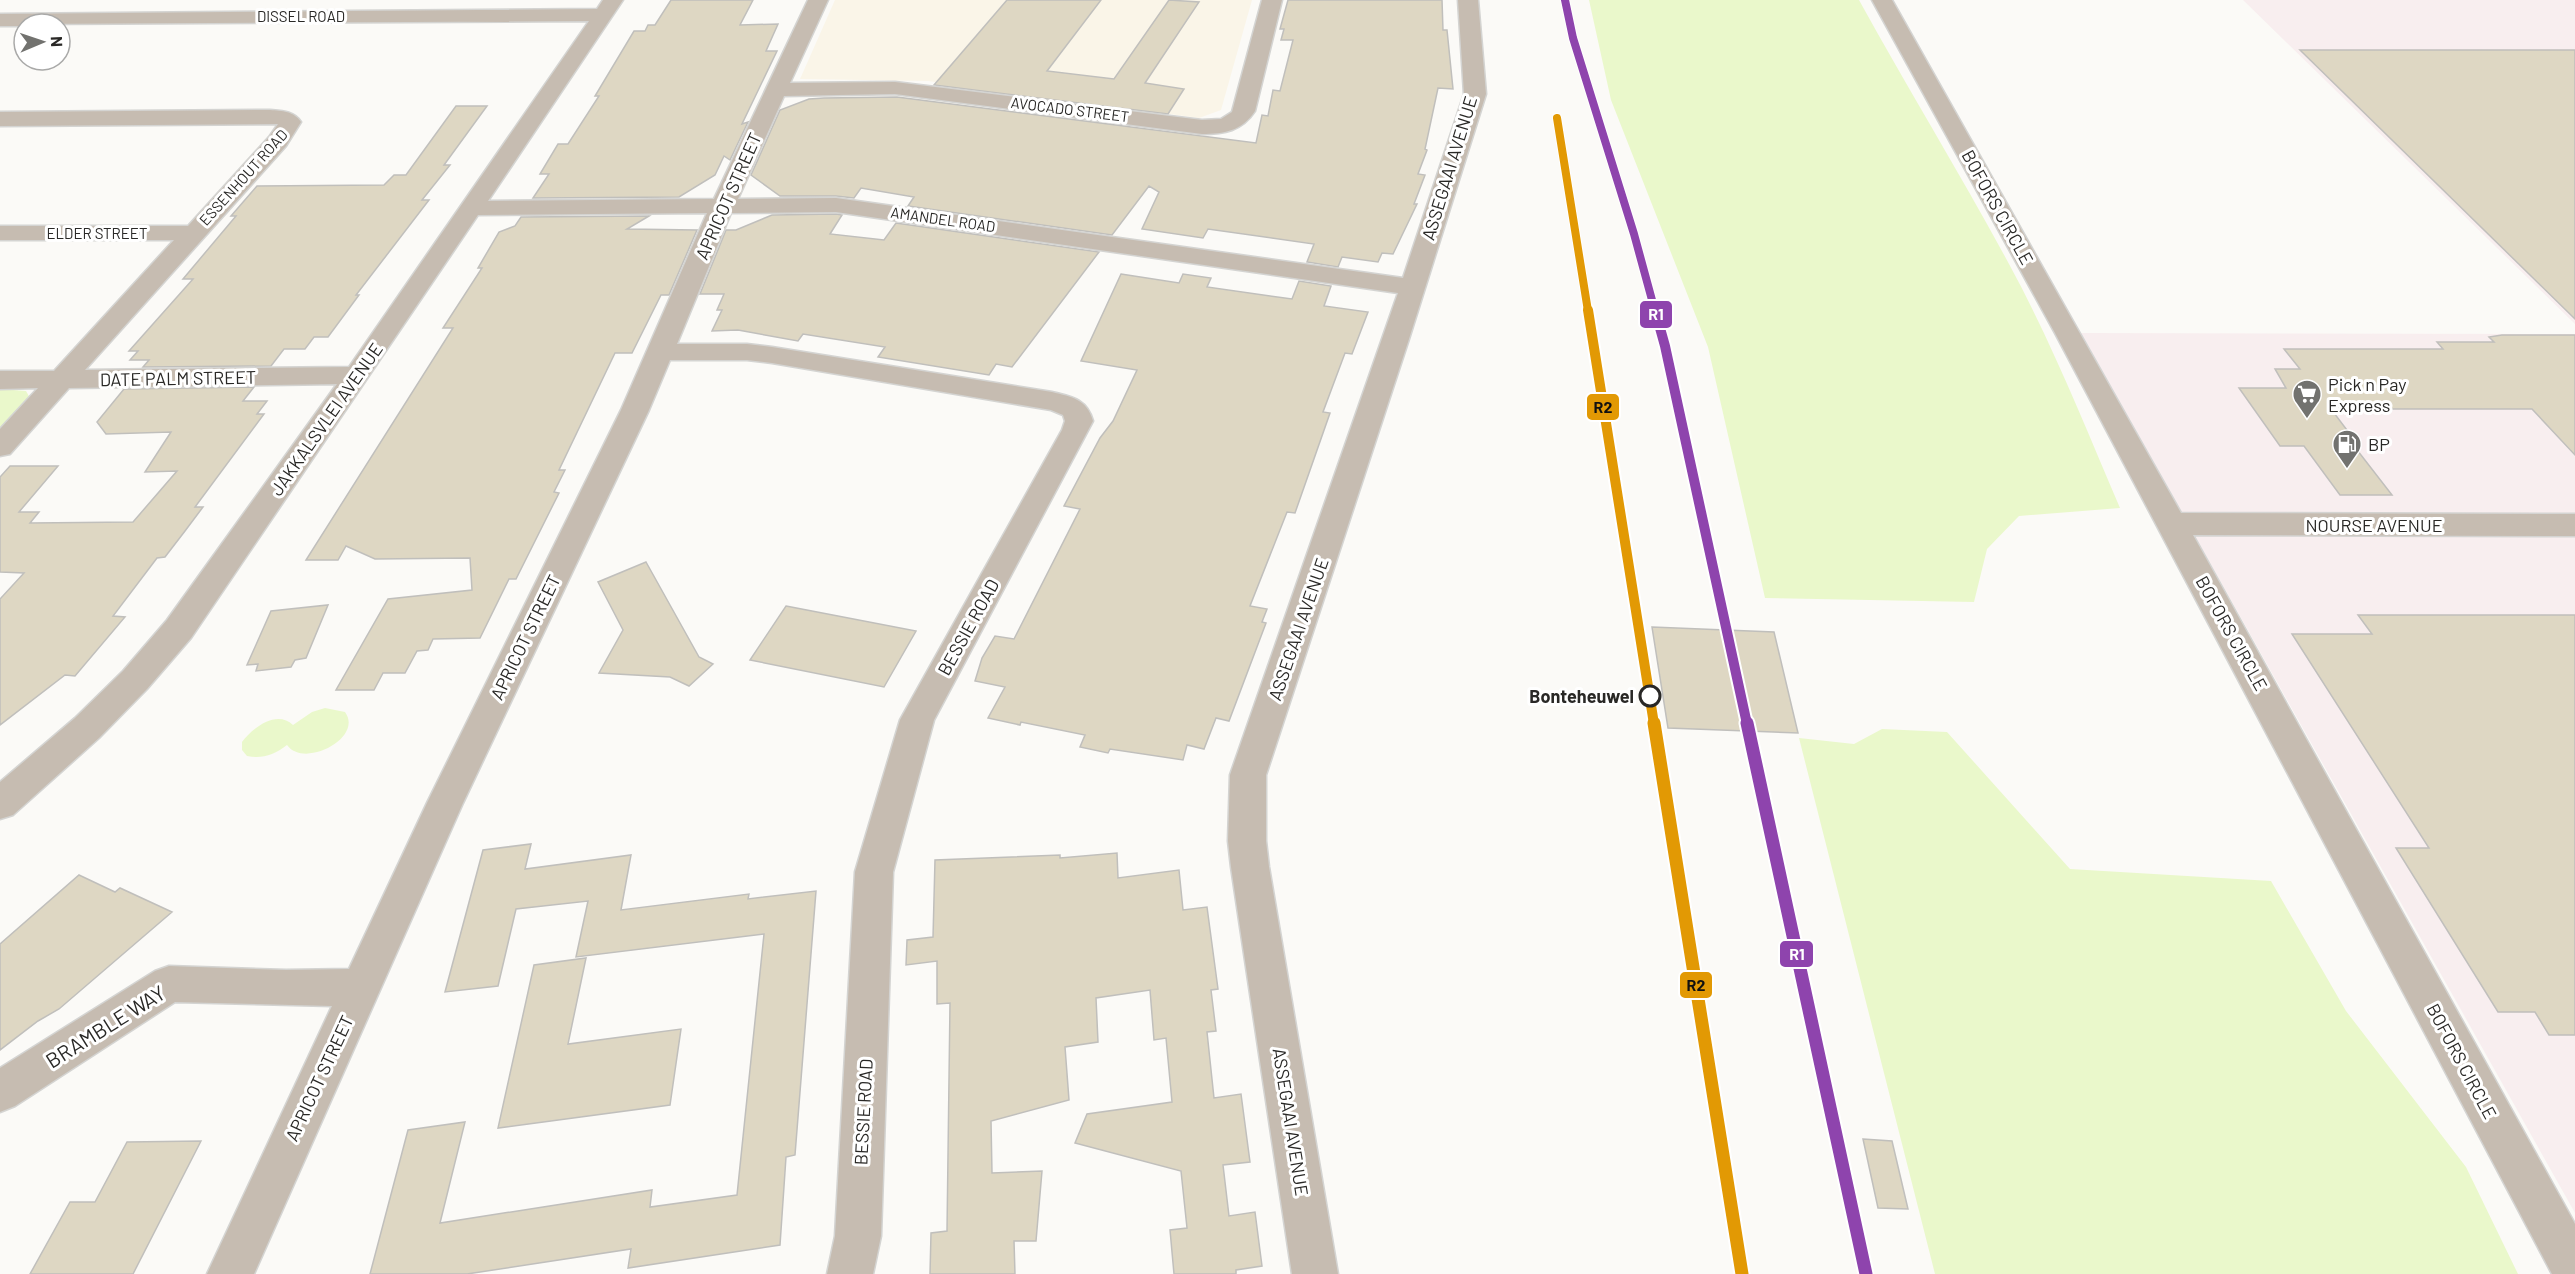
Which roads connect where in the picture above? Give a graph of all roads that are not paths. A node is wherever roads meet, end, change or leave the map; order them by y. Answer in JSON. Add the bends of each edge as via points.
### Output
{"nodes":[{"id":1,"x":28,"y":0,"type":"edge"},
{"id":2,"x":818,"y":0,"type":"edge"},
{"id":3,"x":1272,"y":0,"type":"edge"},
{"id":4,"x":1468,"y":0,"type":"edge"},
{"id":5,"x":1882,"y":0,"type":"edge"},
{"id":6,"x":608,"y":7,"type":"edge"},
{"id":7,"x":1,"y":20,"type":"edge"},
{"id":8,"x":776,"y":90,"type":"junction"},
{"id":9,"x":0,"y":119,"type":"edge"},
{"id":10,"x":724,"y":206,"type":"junction"},
{"id":11,"x":472,"y":208,"type":"junction"},
{"id":12,"x":0,"y":233,"type":"edge"},
{"id":13,"x":193,"y":233,"type":"junction"},
{"id":14,"x":1411,"y":287,"type":"junction"},
{"id":15,"x":660,"y":352,"type":"junction"},
{"id":16,"x":357,"y":375,"type":"junction"},
{"id":17,"x":0,"y":380,"type":"edge"},
{"id":18,"x":60,"y":380,"type":"junction"},
{"id":19,"x":0,"y":447,"type":"edge"},
{"id":20,"x":2173,"y":524,"type":"junction"},
{"id":21,"x":2575,"y":525,"type":"edge"},
{"id":22,"x":0,"y":804,"type":"edge"},
{"id":23,"x":361,"y":987,"type":"junction"},
{"id":24,"x":0,"y":1092,"type":"edge"},
{"id":25,"x":2575,"y":1270,"type":"edge"},
{"id":26,"x":230,"y":1274,"type":"edge"},
{"id":27,"x":850,"y":1274,"type":"edge"},
{"id":28,"x":1315,"y":1274,"type":"edge"}],
"edges":[{"from":1,"to":7,"type":"street"},
{"from":2,"to":8,"type":"street","name":"APRICOT STREET"},
{"from":3,"to":8,"type":"street","name":"AVOCADO STREET","via":[[1244,111],[1234,123],[1224,125],[1202,127],[895,88]]},
{"from":4,"to":14,"type":"street","name":"ASSEGAAI AVENUE","via":[[1475,93]]},
{"from":5,"to":20,"type":"street","name":"BOFORS CIRCLE"},
{"from":6,"to":7,"type":"street","name":"DISSEL ROAD"},
{"from":6,"to":11,"type":"street","name":"JAKKALSVLEI AVENUE"},
{"from":8,"to":10,"type":"street","name":"APRICOT STREET"},
{"from":9,"to":13,"type":"street","name":"ESSENHOUT ROAD","via":[[270,117],[290,122],[278,141]]},
{"from":10,"to":11,"type":"street","name":"AMANDEL ROAD"},
{"from":10,"to":14,"type":"street","name":"AMANDEL ROAD","via":[[858,207]]},
{"from":10,"to":15,"type":"street","name":"APRICOT STREET"},
{"from":11,"to":16,"type":"street","name":"JAKKALSVLEI AVENUE"},
{"from":12,"to":13,"type":"street","name":"ELDER STREET"},
{"from":13,"to":18,"type":"street","name":"ESSENHOUT ROAD"},
{"from":14,"to":28,"type":"street","name":"ASSEGAAI AVENUE","via":[[1248,775],[1250,867]]},
{"from":15,"to":23,"type":"street","name":"APRICOT STREET"},
{"from":15,"to":27,"type":"street","name":"BESSIE ROAD","via":[[772,355],[1052,401],[1076,411],[1079,421],[917,720],[882,840],[874,872],[858,1236]]},
{"from":16,"to":18,"type":"street","name":"DATE PALM STREET"},
{"from":16,"to":22,"type":"street","name":"JAKKALSVLEI AVENUE","via":[[164,648],[87,728]]},
{"from":17,"to":18,"type":"street","name":"DATE PALM STREET"},
{"from":18,"to":19,"type":"street","name":"ESSENHOUT ROAD"},
{"from":20,"to":21,"type":"street","name":"NOURSE AVENUE"},
{"from":20,"to":25,"type":"street","name":"BOFORS CIRCLE"},
{"from":23,"to":24,"type":"street","name":"BRAMBLE WAY","via":[[169,984]]},
{"from":23,"to":26,"type":"street","name":"APRICOT STREET"}]}
